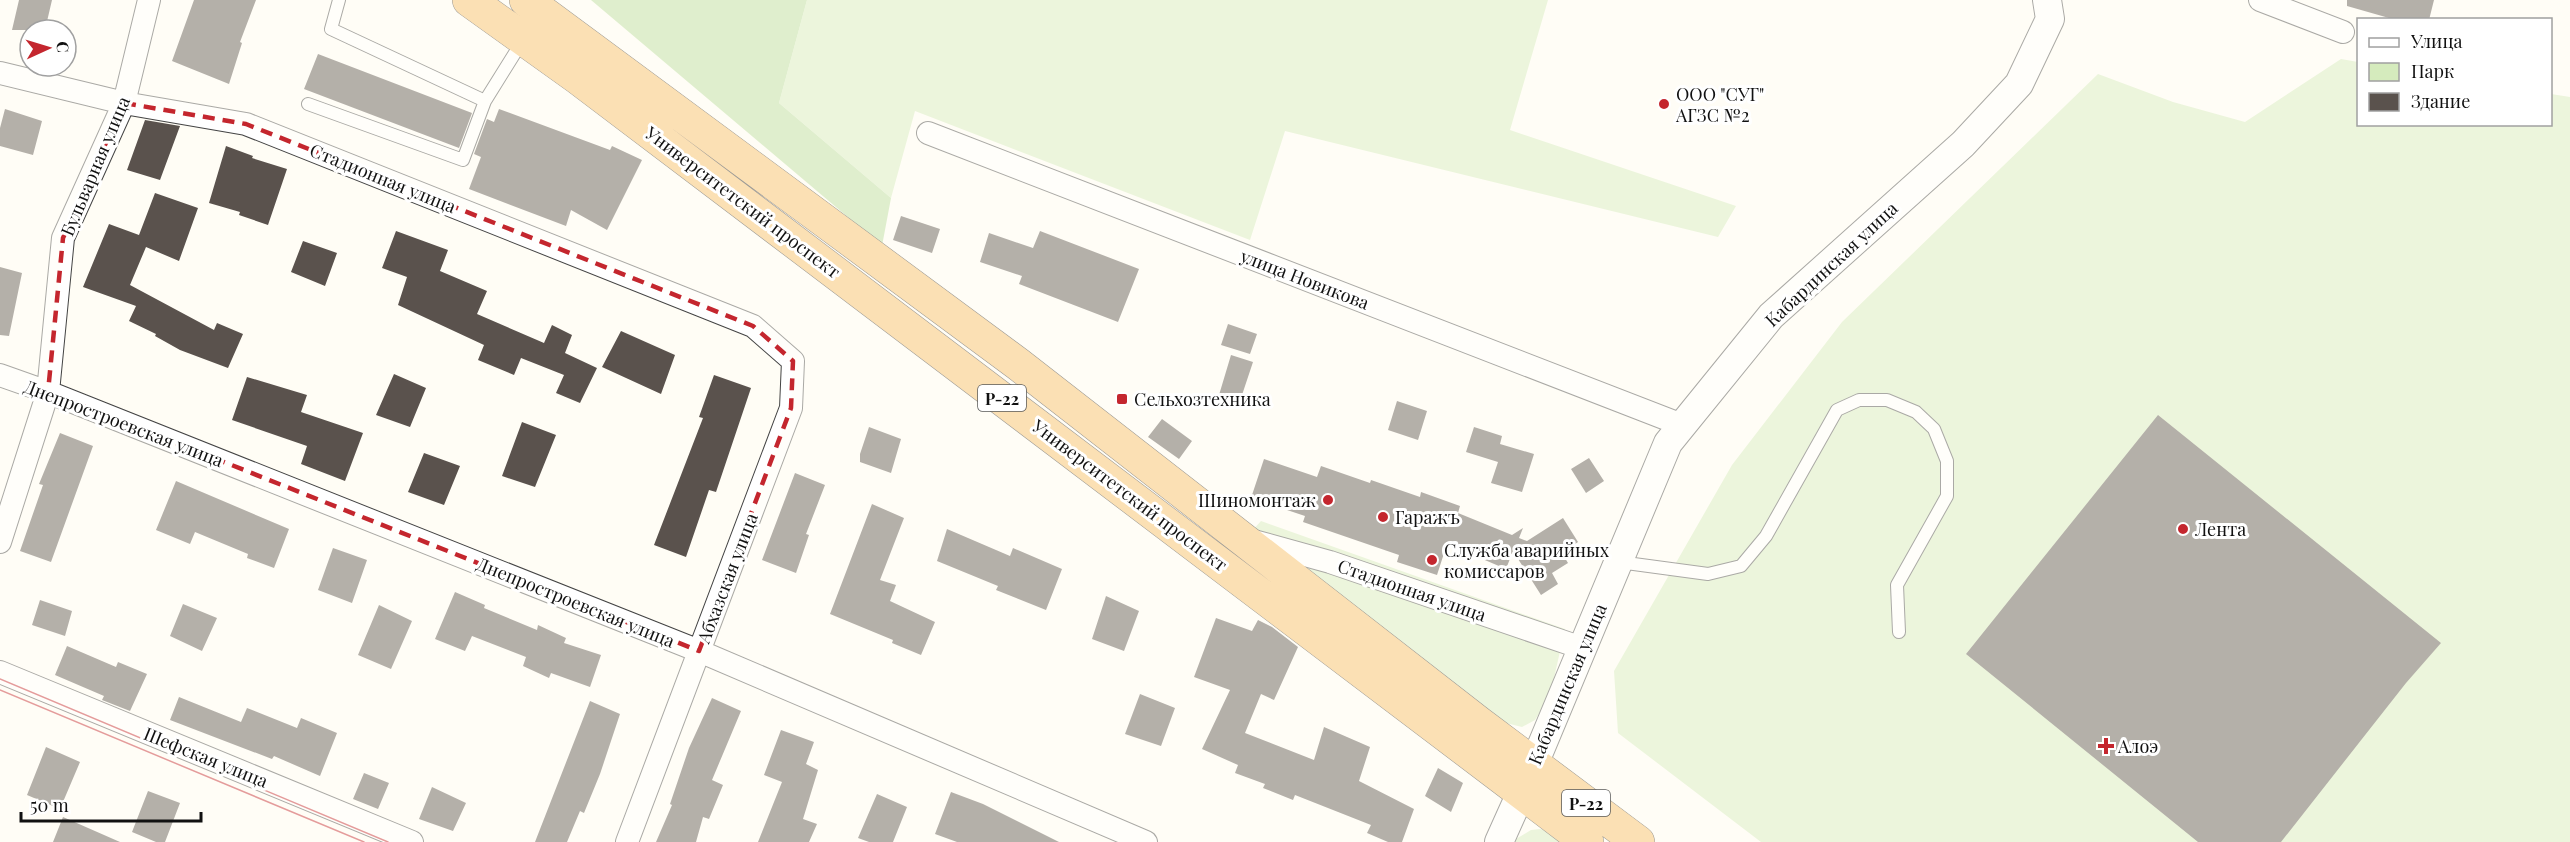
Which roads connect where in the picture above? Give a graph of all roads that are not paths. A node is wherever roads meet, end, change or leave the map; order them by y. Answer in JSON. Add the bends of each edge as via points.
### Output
{"nodes":[{"id":1,"x":149,"y":0,"type":"edge"},
{"id":2,"x":339,"y":0,"type":"edge"},
{"id":3,"x":469,"y":0,"type":"edge"},
{"id":4,"x":526,"y":0,"type":"edge"},
{"id":5,"x":2047,"y":0,"type":"edge"},
{"id":6,"x":2260,"y":0,"type":"edge"},
{"id":7,"x":2298,"y":7,"type":"edge"},
{"id":8,"x":2343,"y":32,"type":"dead end"},
{"id":9,"x":523,"y":39,"type":"junction"},
{"id":10,"x":0,"y":74,"type":"edge"},
{"id":11,"x":485,"y":101,"type":"junction"},
{"id":12,"x":124,"y":103,"type":"junction"},
{"id":13,"x":308,"y":104,"type":"dead end"},
{"id":14,"x":928,"y":133,"type":"dead end"},
{"id":15,"x":753,"y":326,"type":"joint"},
{"id":16,"x":0,"y":375,"type":"edge"},
{"id":17,"x":48,"y":392,"type":"junction"},
{"id":18,"x":1682,"y":425,"type":"junction"},
{"id":19,"x":1241,"y":537,"type":"junction"},
{"id":20,"x":0,"y":542,"type":"edge"},
{"id":21,"x":1618,"y":562,"type":"junction"},
{"id":22,"x":1899,"y":632,"type":"dead end"},
{"id":23,"x":1582,"y":648,"type":"junction"},
{"id":24,"x":699,"y":651,"type":"junction"},
{"id":25,"x":0,"y":672,"type":"edge"},
{"id":26,"x":1534,"y":764,"type":"junction"},
{"id":27,"x":1520,"y":793,"type":"junction"},
{"id":28,"x":412,"y":842,"type":"edge"},
{"id":29,"x":627,"y":842,"type":"edge"},
{"id":30,"x":1146,"y":842,"type":"edge"},
{"id":31,"x":1499,"y":842,"type":"edge"},
{"id":32,"x":1587,"y":842,"type":"edge"},
{"id":33,"x":1638,"y":842,"type":"edge"}],
"edges":[{"from":1,"to":12,"type":"street","name":"Бульварная улица"},
{"from":2,"to":11,"type":"lane","via":[[331,29]]},
{"from":3,"to":9,"type":"highway","name":"Университетский проспект","number":"Р-22"},
{"from":4,"to":19,"type":"highway","name":"Университетский проспект","number":"Р-22","via":[[1018,364]]},
{"from":5,"to":18,"type":"street","name":"Кабардинская улица","via":[[2050,19],[2019,84],[1963,144],[1771,316]]},
{"from":6,"to":7,"type":"street"},
{"from":7,"to":8,"type":"street"},
{"from":9,"to":11,"type":"lane"},
{"from":9,"to":27,"type":"highway","name":"Университетский проспект","number":"Р-22"},
{"from":10,"to":12,"type":"street","name":"Стадионная улица"},
{"from":11,"to":13,"type":"lane","via":[[463,160]]},
{"from":12,"to":15,"type":"street","name":"Стадионная улица","via":[[246,124]]},
{"from":12,"to":17,"type":"street","name":"Бульварная улица","via":[[63,238]]},
{"from":14,"to":18,"type":"street","name":"улица Новикова"},
{"from":15,"to":24,"type":"street","name":"Абхазская улица","via":[[793,361],[791,408]]},
{"from":16,"to":17,"type":"street","name":"Днепростроевская улица"},
{"from":17,"to":20,"type":"street","name":"Бульварная улица"},
{"from":17,"to":24,"type":"street","name":"Днепростроевская улица"},
{"from":18,"to":21,"type":"street","name":"Кабардинская улица","via":[[1668,443]]},
{"from":19,"to":23,"type":"street","name":"Стадионная улица","via":[[1330,562]]},
{"from":19,"to":26,"type":"highway","name":"Университетский проспект","number":"Р-22"},
{"from":21,"to":22,"type":"lane","via":[[1708,574],[1742,566],[1766,536],[1837,410],[1859,400],[1887,400],[1916,412],[1934,429],[1947,461],[1947,496],[1897,585]]},
{"from":21,"to":23,"type":"street","name":"Кабардинская улица"},
{"from":23,"to":26,"type":"street","name":"Кабардинская улица"},
{"from":24,"to":29,"type":"street","name":"Абхазская улица"},
{"from":24,"to":30,"type":"street","name":"Днепростроевская улица"},
{"from":25,"to":28,"type":"street","name":"Шефская улица"},
{"from":26,"to":27,"type":"street","name":"Кабардинская улица"},
{"from":26,"to":33,"type":"highway","name":"Университетский проспект","number":"Р-22"},
{"from":27,"to":31,"type":"street","name":"Кабардинская улица"},
{"from":27,"to":32,"type":"highway","name":"Университетский проспект","number":"Р-22"}]}
